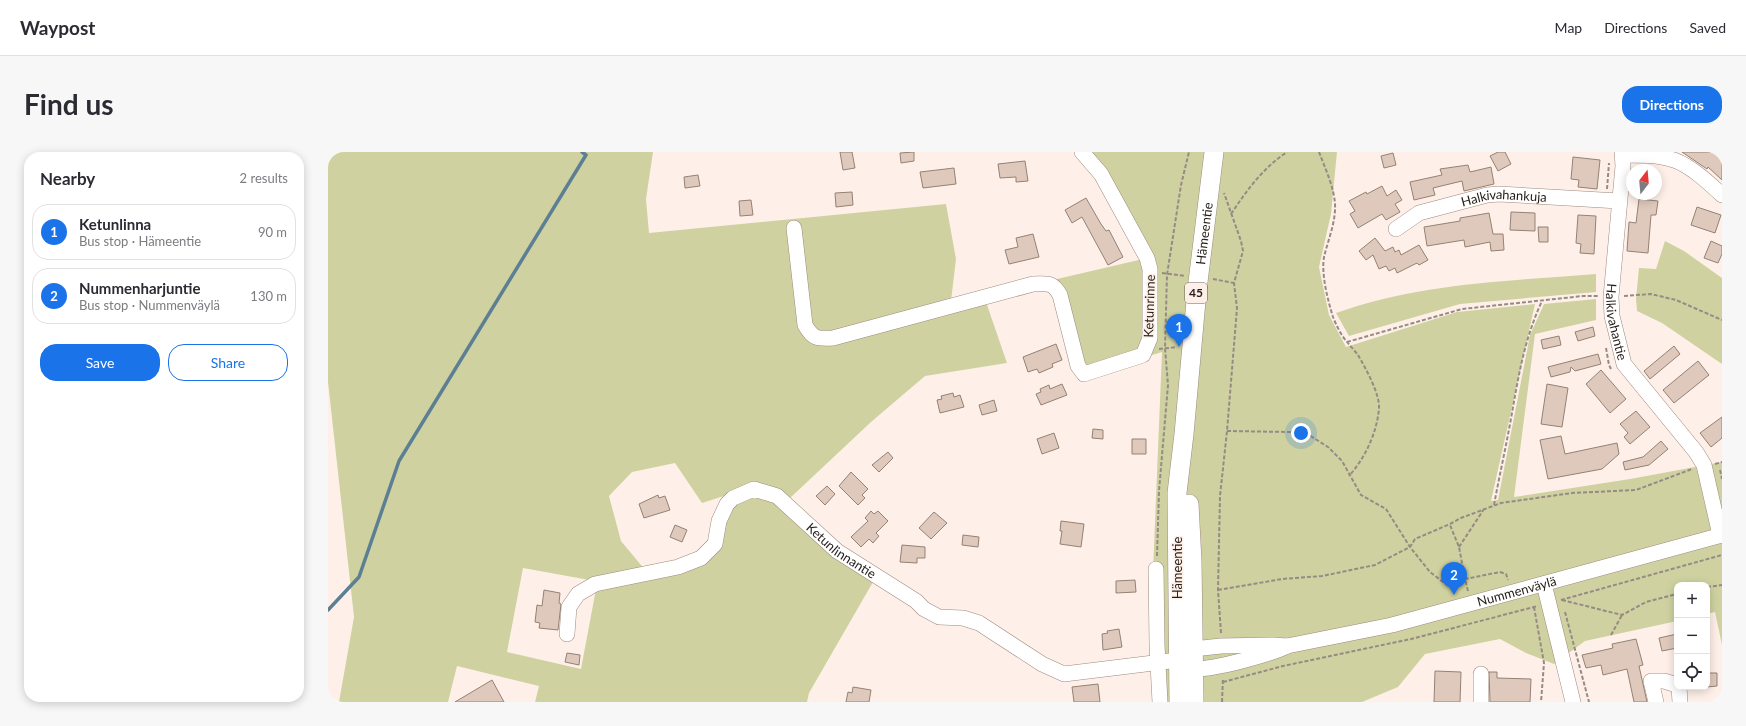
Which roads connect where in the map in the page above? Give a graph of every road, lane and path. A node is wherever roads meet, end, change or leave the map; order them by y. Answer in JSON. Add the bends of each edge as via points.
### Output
{"nodes":[{"id":1,"x":1082,"y":152,"type":"edge"},
{"id":2,"x":1189,"y":152,"type":"edge"},
{"id":3,"x":1214,"y":152,"type":"edge"},
{"id":4,"x":1288,"y":152,"type":"edge"},
{"id":5,"x":1319,"y":152,"type":"edge"},
{"id":6,"x":1619,"y":160,"type":"edge"},
{"id":7,"x":1223,"y":190,"type":"dead end"},
{"id":8,"x":1722,"y":195,"type":"edge"},
{"id":9,"x":1618,"y":201,"type":"junction"},
{"id":10,"x":1231,"y":214,"type":"junction"},
{"id":11,"x":794,"y":228,"type":"dead end"},
{"id":12,"x":1396,"y":229,"type":"dead end"},
{"id":13,"x":1150,"y":269,"type":"junction"},
{"id":14,"x":1167,"y":275,"type":"junction"},
{"id":15,"x":1188,"y":277,"type":"dead end"},
{"id":16,"x":1210,"y":278,"type":"dead end"},
{"id":17,"x":1234,"y":283,"type":"junction"},
{"id":18,"x":1611,"y":297,"type":"junction"},
{"id":19,"x":1543,"y":300,"type":"junction"},
{"id":20,"x":1722,"y":320,"type":"edge"},
{"id":21,"x":1347,"y":342,"type":"junction"},
{"id":22,"x":1179,"y":347,"type":"dead end"},
{"id":23,"x":1165,"y":348,"type":"junction"},
{"id":24,"x":1144,"y":351,"type":"junction"},
{"id":25,"x":1227,"y":431,"type":"junction"},
{"id":26,"x":1184,"y":434,"type":"junction"},
{"id":27,"x":1722,"y":462,"type":"edge"},
{"id":28,"x":1718,"y":463,"type":"dead end"},
{"id":29,"x":1692,"y":469,"type":"dead end"},
{"id":30,"x":1349,"y":476,"type":"junction"},
{"id":31,"x":1494,"y":505,"type":"junction"},
{"id":32,"x":1485,"y":508,"type":"junction"},
{"id":33,"x":1450,"y":524,"type":"junction"},
{"id":34,"x":1721,"y":535,"type":"edge"},
{"id":35,"x":1410,"y":547,"type":"junction"},
{"id":36,"x":1459,"y":547,"type":"junction"},
{"id":37,"x":1722,"y":555,"type":"edge"},
{"id":38,"x":1156,"y":569,"type":"joint"},
{"id":39,"x":1506,"y":574,"type":"dead end"},
{"id":40,"x":1465,"y":579,"type":"junction"},
{"id":41,"x":1544,"y":584,"type":"junction"},
{"id":42,"x":1722,"y":586,"type":"edge"},
{"id":43,"x":1710,"y":587,"type":"edge"},
{"id":44,"x":1218,"y":590,"type":"junction"},
{"id":45,"x":1468,"y":592,"type":"dead end"},
{"id":46,"x":1674,"y":595,"type":"edge"},
{"id":47,"x":1548,"y":604,"type":"junction"},
{"id":48,"x":1622,"y":615,"type":"junction"},
{"id":49,"x":567,"y":634,"type":"dead end"},
{"id":50,"x":1611,"y":635,"type":"dead end"},
{"id":51,"x":1221,"y":646,"type":"junction"},
{"id":52,"x":1287,"y":646,"type":"junction"},
{"id":53,"x":1194,"y":649,"type":"junction"},
{"id":54,"x":1158,"y":662,"type":"junction"},
{"id":55,"x":1186,"y":664,"type":"junction"},
{"id":56,"x":1222,"y":665,"type":"junction"},
{"id":57,"x":1481,"y":674,"type":"dead end"},
{"id":58,"x":1223,"y":682,"type":"junction"},
{"id":59,"x":1674,"y":684,"type":"edge"},
{"id":60,"x":1679,"y":690,"type":"edge"},
{"id":61,"x":1160,"y":702,"type":"edge"},
{"id":62,"x":1179,"y":702,"type":"edge"},
{"id":63,"x":1194,"y":702,"type":"edge"},
{"id":64,"x":1222,"y":702,"type":"edge"},
{"id":65,"x":1481,"y":702,"type":"edge"},
{"id":66,"x":1541,"y":702,"type":"edge"},
{"id":67,"x":1574,"y":702,"type":"edge"},
{"id":68,"x":1589,"y":702,"type":"edge"},
{"id":69,"x":1656,"y":702,"type":"edge"},
{"id":70,"x":1680,"y":702,"type":"edge"}],
"edges":[{"from":1,"to":13,"type":"street","name":"Ketunrinne","via":[[1104,180],[1147,258]]},
{"from":2,"to":14,"type":"path"},
{"from":3,"to":26,"type":"main road","name":"Hämeentie","number":"45","via":[[1197,290]]},
{"from":4,"to":10,"type":"path","via":[[1274,161],[1248,188]]},
{"from":5,"to":21,"type":"path","via":[[1332,187],[1335,204],[1323,271],[1333,317]]},
{"from":6,"to":8,"type":"street","via":[[1648,156],[1675,160],[1705,179]]},
{"from":6,"to":9,"type":"street","name":"Halkivahantie"},
{"from":7,"to":10,"type":"path"},
{"from":9,"to":12,"type":"street","name":"Halkivahankuja","via":[[1487,195],[1419,213]]},
{"from":9,"to":18,"type":"street","name":"Halkivahantie"},
{"from":10,"to":17,"type":"path","via":[[1243,251]]},
{"from":11,"to":24,"type":"street","name":"Ketunrinne","via":[[805,325],[810,334],[818,339],[833,338],[1032,284],[1048,283],[1056,286],[1060,295],[1078,366],[1084,374],[1143,355]]},
{"from":13,"to":14,"type":"path"},
{"from":13,"to":24,"type":"street","name":"Ketunrinne","via":[[1150,338]]},
{"from":14,"to":15,"type":"path"},
{"from":14,"to":23,"type":"path"},
{"from":16,"to":17,"type":"path"},
{"from":17,"to":25,"type":"path","via":[[1237,308]]},
{"from":18,"to":19,"type":"path","via":[[1583,296]]},
{"from":18,"to":20,"type":"path","via":[[1652,294],[1676,300]]},
{"from":18,"to":34,"type":"street","name":"Halkivahantie","via":[[1612,316],[1624,364],[1696,452],[1706,472]]},
{"from":19,"to":21,"type":"path","via":[[1462,309]]},
{"from":19,"to":31,"type":"path","via":[[1528,336],[1518,373]]},
{"from":21,"to":30,"type":"path","via":[[1368,375],[1379,407],[1369,445]]},
{"from":22,"to":23,"type":"path"},
{"from":23,"to":24,"type":"path"},
{"from":23,"to":38,"type":"path","via":[[1168,385],[1159,491]]},
{"from":25,"to":30,"type":"path","via":[[1290,432],[1309,435],[1342,461]]},
{"from":25,"to":44,"type":"path","via":[[1220,496]]},
{"from":26,"to":53,"type":"main road","name":"Hämeentie","number":"45","via":[[1192,561]]},
{"from":26,"to":55,"type":"main road","name":"Hämeentie","number":"45","via":[[1177,493]]},
{"from":27,"to":28,"type":"path"},
{"from":29,"to":31,"type":"path","via":[[1636,490],[1572,493]]},
{"from":30,"to":35,"type":"path","via":[[1361,495],[1386,509]]},
{"from":31,"to":32,"type":"path"},
{"from":32,"to":33,"type":"path"},
{"from":32,"to":36,"type":"path"},
{"from":33,"to":35,"type":"path","via":[[1415,539]]},
{"from":33,"to":36,"type":"path"},
{"from":34,"to":41,"type":"street","name":"Nummenväylä"},
{"from":35,"to":40,"type":"path","via":[[1430,572],[1443,582],[1454,584]]},
{"from":35,"to":44,"type":"path","via":[[1375,565],[1322,576],[1282,579]]},
{"from":36,"to":40,"type":"path"},
{"from":37,"to":47,"type":"path"},
{"from":38,"to":54,"type":"street"},
{"from":39,"to":40,"type":"path","via":[[1500,572]]},
{"from":40,"to":45,"type":"path"},
{"from":41,"to":47,"type":"street"},
{"from":41,"to":52,"type":"street","name":"Nummenväylä","via":[[1392,625]]},
{"from":42,"to":43,"type":"path"},
{"from":44,"to":51,"type":"path"},
{"from":46,"to":48,"type":"path","via":[[1646,602]]},
{"from":47,"to":48,"type":"path"},
{"from":47,"to":58,"type":"path","via":[[1411,639],[1283,666]]},
{"from":47,"to":66,"type":"path"},
{"from":47,"to":67,"type":"street"},
{"from":47,"to":68,"type":"path"},
{"from":48,"to":50,"type":"path"},
{"from":49,"to":54,"type":"street","name":"Ketunlinnantie","via":[[569,607],[578,594],[595,584],[678,567],[701,558],[715,544],[719,521],[728,504],[733,498],[754,489],[777,496],[837,551],[916,600],[924,609],[939,617],[963,618],[979,623],[1054,670],[1064,674]]},
{"from":51,"to":52,"type":"street","name":"Nummenväylä"},
{"from":51,"to":53,"type":"street","name":"Nummenväylä"},
{"from":52,"to":56,"type":"street","name":"Nummenväylä","via":[[1276,652]]},
{"from":53,"to":55,"type":"main road","name":"Hämeentie","number":"45"},
{"from":54,"to":55,"type":"street","name":"Ketunlinnantie"},
{"from":54,"to":61,"type":"street"},
{"from":55,"to":56,"type":"street","name":"Nummenväylä"},
{"from":55,"to":62,"type":"main road","name":"Hämeentie","number":"45"},
{"from":55,"to":63,"type":"main road","name":"Hämeentie","number":"45"},
{"from":56,"to":58,"type":"path"},
{"from":57,"to":65,"type":"street"},
{"from":58,"to":64,"type":"path"},
{"from":59,"to":69,"type":"street","via":[[1651,681]]},
{"from":60,"to":70,"type":"street"}]}
